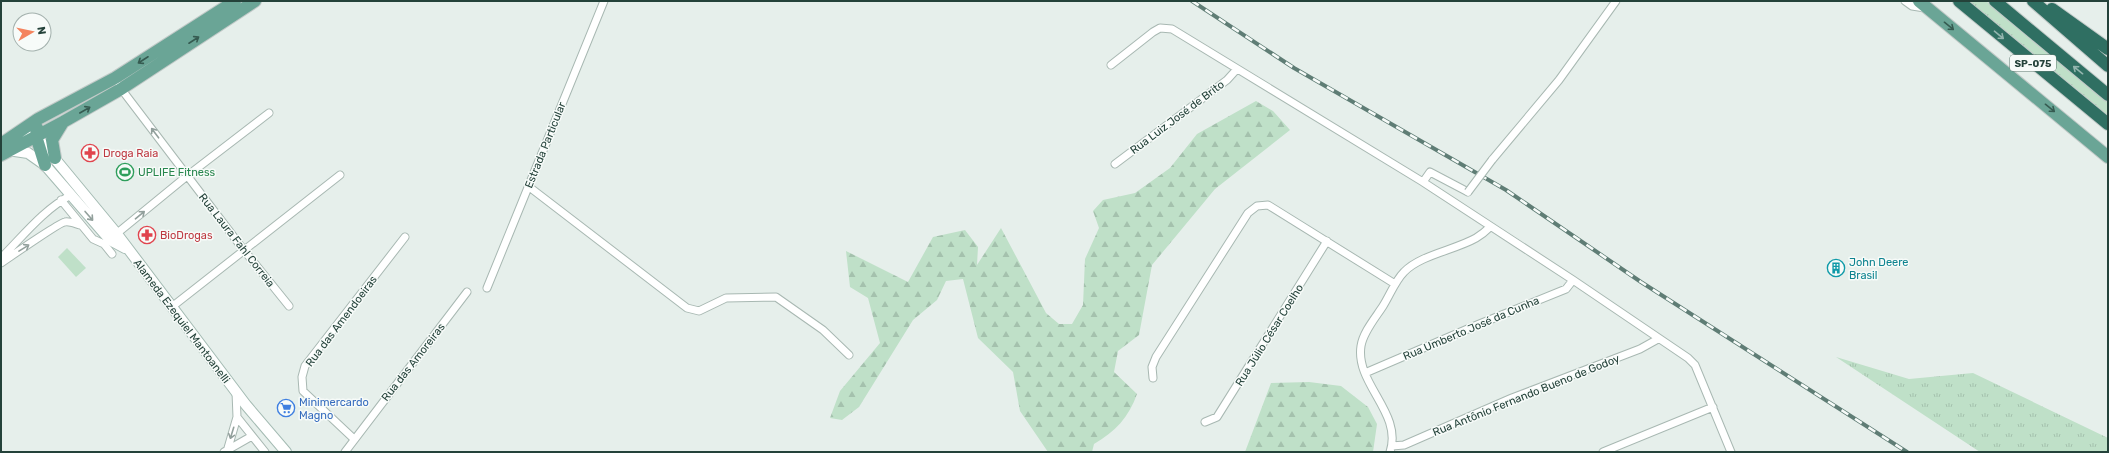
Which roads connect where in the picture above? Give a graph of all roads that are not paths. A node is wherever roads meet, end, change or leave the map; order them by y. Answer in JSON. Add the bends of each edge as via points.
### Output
{"nodes":[{"id":1,"x":235,"y":1,"type":"edge"},
{"id":2,"x":255,"y":1,"type":"edge"},
{"id":3,"x":604,"y":1,"type":"edge"},
{"id":4,"x":1616,"y":1,"type":"edge"},
{"id":5,"x":1905,"y":1,"type":"edge"},
{"id":6,"x":1959,"y":1,"type":"edge"},
{"id":7,"x":1994,"y":1,"type":"edge"},
{"id":8,"x":2033,"y":1,"type":"edge"},
{"id":9,"x":2042,"y":1,"type":"edge"},
{"id":10,"x":1924,"y":5,"type":"edge"},
{"id":11,"x":2108,"y":49,"type":"edge"},
{"id":12,"x":1111,"y":65,"type":"dead end"},
{"id":13,"x":2108,"y":66,"type":"edge"},
{"id":14,"x":1237,"y":69,"type":"junction"},
{"id":15,"x":117,"y":84,"type":"junction"},
{"id":16,"x":2108,"y":95,"type":"edge"},
{"id":17,"x":269,"y":113,"type":"dead end"},
{"id":18,"x":38,"y":119,"type":"junction"},
{"id":19,"x":63,"y":122,"type":"junction"},
{"id":20,"x":2108,"y":124,"type":"edge"},
{"id":21,"x":14,"y":135,"type":"junction"},
{"id":22,"x":36,"y":136,"type":"junction"},
{"id":23,"x":3,"y":150,"type":"edge"},
{"id":24,"x":2108,"y":157,"type":"edge"},
{"id":25,"x":50,"y":162,"type":"junction"},
{"id":26,"x":1115,"y":164,"type":"dead end"},
{"id":27,"x":340,"y":175,"type":"dead end"},
{"id":28,"x":187,"y":176,"type":"junction"},
{"id":29,"x":1423,"y":182,"type":"junction"},
{"id":30,"x":528,"y":186,"type":"junction"},
{"id":31,"x":71,"y":195,"type":"junction"},
{"id":32,"x":87,"y":199,"type":"junction"},
{"id":33,"x":61,"y":200,"type":"junction"},
{"id":34,"x":80,"y":225,"type":"junction"},
{"id":35,"x":1490,"y":227,"type":"junction"},
{"id":36,"x":405,"y":237,"type":"dead end"},
{"id":37,"x":110,"y":239,"type":"junction"},
{"id":38,"x":1327,"y":241,"type":"junction"},
{"id":39,"x":243,"y":249,"type":"junction"},
{"id":40,"x":112,"y":254,"type":"dead end"},
{"id":41,"x":1,"y":258,"type":"edge"},
{"id":42,"x":1,"y":263,"type":"edge"},
{"id":43,"x":1573,"y":280,"type":"junction"},
{"id":44,"x":1395,"y":284,"type":"junction"},
{"id":45,"x":487,"y":288,"type":"dead end"},
{"id":46,"x":467,"y":292,"type":"dead end"},
{"id":47,"x":173,"y":306,"type":"junction"},
{"id":48,"x":289,"y":306,"type":"dead end"},
{"id":49,"x":1658,"y":339,"type":"junction"},
{"id":50,"x":849,"y":355,"type":"dead end"},
{"id":51,"x":1365,"y":373,"type":"junction"},
{"id":52,"x":1153,"y":378,"type":"dead end"},
{"id":53,"x":236,"y":392,"type":"junction"},
{"id":54,"x":1713,"y":407,"type":"junction"},
{"id":55,"x":237,"y":417,"type":"junction"},
{"id":56,"x":1205,"y":422,"type":"dead end"},
{"id":57,"x":252,"y":436,"type":"junction"},
{"id":58,"x":354,"y":439,"type":"junction"},
{"id":59,"x":1391,"y":449,"type":"edge"},
{"id":60,"x":226,"y":450,"type":"edge"},
{"id":61,"x":264,"y":452,"type":"edge"},
{"id":62,"x":286,"y":452,"type":"edge"},
{"id":63,"x":345,"y":452,"type":"edge"},
{"id":64,"x":1603,"y":452,"type":"edge"},
{"id":65,"x":1731,"y":452,"type":"edge"}],
"edges":[{"from":1,"to":15,"type":"main road","one_way":true},
{"from":15,"to":2,"type":"main road","one_way":true},
{"from":3,"to":30,"type":"street","name":"Estrada Particular"},
{"from":4,"to":29,"type":"street","bridge":true,"via":[[1559,80],[1468,192],[1430,172]]},
{"from":5,"to":10,"type":"street","via":[[1912,6]]},
{"from":6,"to":20,"type":"highway","number":"SP-075","one_way":true},
{"from":16,"to":7,"type":"highway","number":"SP-075","one_way":true},
{"from":8,"to":13,"type":"highway"},
{"from":9,"to":11,"type":"highway"},
{"from":10,"to":24,"type":"main road","one_way":true},
{"from":12,"to":14,"type":"street","via":[[1160,28],[1172,29]]},
{"from":14,"to":26,"type":"street","name":"Rua Luiz José de Brito","via":[[1227,80]]},
{"from":14,"to":29,"type":"street"},
{"from":15,"to":18,"type":"main road"},
{"from":19,"to":15,"type":"main road","one_way":true},
{"from":28,"to":15,"type":"street","name":"Rua Laura Fahl Correia","one_way":true},
{"from":17,"to":28,"type":"street"},
{"from":18,"to":21,"type":"main road"},
{"from":18,"to":22,"type":"main road"},
{"from":19,"to":22,"type":"main road"},
{"from":19,"to":25,"type":"main road","via":[[52,140]]},
{"from":21,"to":22,"type":"main road","via":[[25,133]]},
{"from":21,"to":23,"type":"main road"},
{"from":22,"to":23,"type":"main road"},
{"from":22,"to":25,"type":"main road"},
{"from":23,"to":25,"type":"main road","via":[[28,153]]},
{"from":25,"to":31,"type":"main road","name":"Alameda Ezequiel Mantoanelli"},
{"from":25,"to":32,"type":"main road","name":"Alameda Ezequiel Mantoanelli"},
{"from":27,"to":39,"type":"street"},
{"from":37,"to":28,"type":"street","one_way":true},
{"from":28,"to":39,"type":"street","name":"Rua Laura Fahl Correia"},
{"from":29,"to":35,"type":"street"},
{"from":30,"to":45,"type":"street","name":"Estrada Particular"},
{"from":30,"to":50,"type":"street","via":[[687,308],[699,311],[726,298],[776,297],[824,330]]},
{"from":31,"to":32,"type":"main road","via":[[75,192],[80,193]]},
{"from":31,"to":33,"type":"street"},
{"from":31,"to":37,"type":"main road","name":"Alameda Ezequiel Mantoanelli","one_way":true},
{"from":32,"to":37,"type":"main road","name":"Alameda Ezequiel Mantoanelli"},
{"from":33,"to":34,"type":"street"},
{"from":33,"to":41,"type":"street"},
{"from":34,"to":37,"type":"street","via":[[93,239]]},
{"from":42,"to":34,"type":"street","one_way":true,"via":[[57,224],[65,222]]},
{"from":35,"to":43,"type":"street"},
{"from":35,"to":44,"type":"street","via":[[1476,238],[1410,267]]},
{"from":36,"to":58,"type":"street","name":"Rua das Amendoeiras","via":[[306,366],[302,377],[303,391]]},
{"from":37,"to":40,"type":"street"},
{"from":37,"to":47,"type":"main road","name":"Alameda Ezequiel Mantoanelli","via":[[128,250]]},
{"from":38,"to":44,"type":"street"},
{"from":38,"to":52,"type":"street","via":[[1268,205],[1257,206],[1248,214],[1156,357],[1152,368]]},
{"from":38,"to":56,"type":"street","name":"Rua Júlio César Coelho","via":[[1217,417]]},
{"from":39,"to":47,"type":"street"},
{"from":39,"to":48,"type":"street","name":"Rua Laura Fahl Correia"},
{"from":43,"to":49,"type":"street"},
{"from":43,"to":51,"type":"street","name":"Rua Umberto José da Cunha","via":[[1566,289]]},
{"from":44,"to":51,"type":"street","via":[[1361,345]]},
{"from":46,"to":58,"type":"street","name":"Rua das Amoreiras"},
{"from":47,"to":53,"type":"main road","name":"Alameda Ezequiel Mantoanelli"},
{"from":49,"to":54,"type":"street","via":[[1695,365]]},
{"from":49,"to":59,"type":"street","name":"Rua Antônio Fernando Bueno de Godoy","via":[[1640,349],[1512,398]]},
{"from":51,"to":59,"type":"street","via":[[1384,407],[1391,428]]},
{"from":53,"to":55,"type":"street","name":"Alameda Ezequiel Mantoanelli"},
{"from":53,"to":62,"type":"main road","name":"Alameda Ezequiel Mantoanelli"},
{"from":54,"to":64,"type":"street"},
{"from":54,"to":65,"type":"street"},
{"from":55,"to":57,"type":"street"},
{"from":55,"to":60,"type":"street","name":"Alameda Ezequiel Mantoanelli","one_way":true},
{"from":57,"to":60,"type":"street"},
{"from":57,"to":61,"type":"street"},
{"from":58,"to":63,"type":"street","name":"Rua das Amoreiras"}]}
